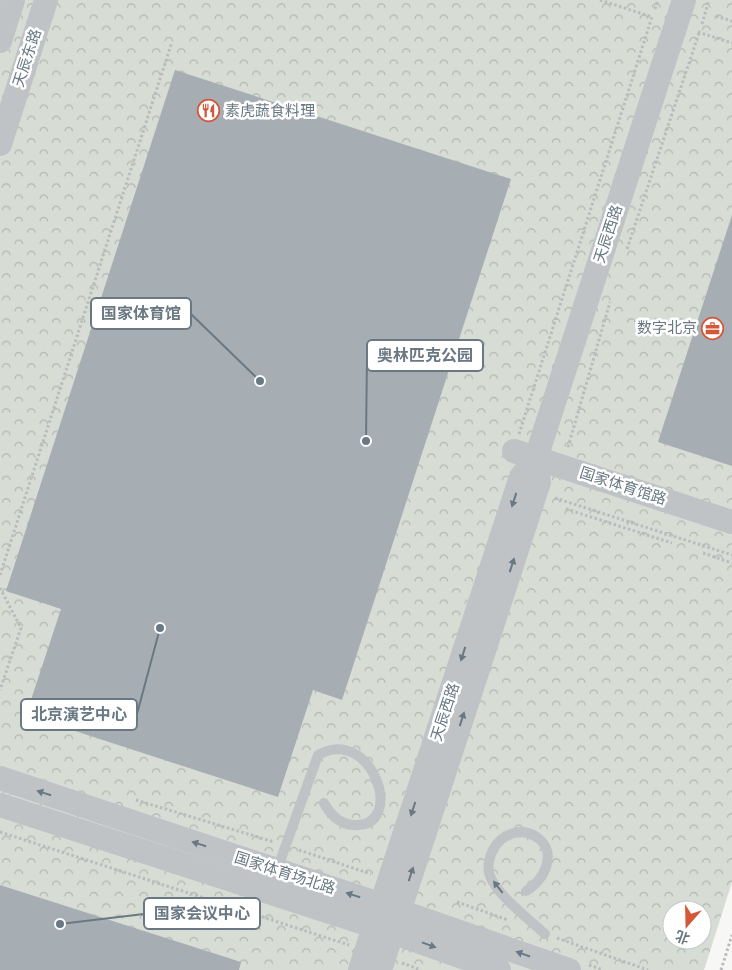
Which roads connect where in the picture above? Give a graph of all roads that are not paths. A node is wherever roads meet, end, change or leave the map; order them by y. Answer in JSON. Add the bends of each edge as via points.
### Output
{"nodes":[{"id":1,"x":13,"y":0,"type":"edge"},
{"id":2,"x":46,"y":0,"type":"edge"},
{"id":3,"x":682,"y":3,"type":"edge"},
{"id":4,"x":0,"y":41,"type":"edge"},
{"id":5,"x":0,"y":144,"type":"edge"},
{"id":6,"x":525,"y":454,"type":"junction"},
{"id":7,"x":732,"y":522,"type":"edge"},
{"id":8,"x":0,"y":778,"type":"edge"},
{"id":9,"x":324,"y":803,"type":"dead end"},
{"id":10,"x":0,"y":805,"type":"edge"},
{"id":11,"x":0,"y":818,"type":"edge"},
{"id":12,"x":277,"y":870,"type":"junction"},
{"id":13,"x":526,"y":891,"type":"dead end"},
{"id":14,"x":387,"y":918,"type":"junction"},
{"id":15,"x":545,"y":934,"type":"dead end"},
{"id":16,"x":378,"y":962,"type":"edge"},
{"id":17,"x":499,"y":970,"type":"edge"},
{"id":18,"x":569,"y":970,"type":"edge"}],
"edges":[{"from":1,"to":4,"type":"street","name":"天辰东路"},
{"from":2,"to":5,"type":"street","name":"天辰东路"},
{"from":3,"to":6,"type":"street","name":"天辰西路"},
{"from":6,"to":7,"type":"street","name":"国家体育馆路"},
{"from":6,"to":14,"type":"street","name":"天辰西路","one_way":true,"via":[[521,477],[390,880]]},
{"from":14,"to":6,"type":"street","name":"天辰西路","one_way":true,"via":[[539,482]]},
{"from":12,"to":8,"type":"street","name":"国家体育场北路","one_way":true},
{"from":9,"to":12,"type":"lane","via":[[330,814],[353,825],[377,816],[382,803],[380,789],[375,776],[354,753],[336,748],[318,755]]},
{"from":10,"to":14,"type":"street","name":"国家体育场北路"},
{"from":11,"to":14,"type":"street","via":[[356,935]]},
{"from":14,"to":12,"type":"street","name":"国家体育场北路","one_way":true},
{"from":15,"to":13,"type":"lane","one_way":true,"via":[[498,888],[490,875],[490,856],[505,835],[521,832],[538,838],[545,848],[545,874],[537,885]]},
{"from":14,"to":16,"type":"street","name":"天辰西路"},
{"from":14,"to":17,"type":"street","name":"国家体育场北路","one_way":true},
{"from":18,"to":14,"type":"street","name":"国家体育场北路","one_way":true}]}
